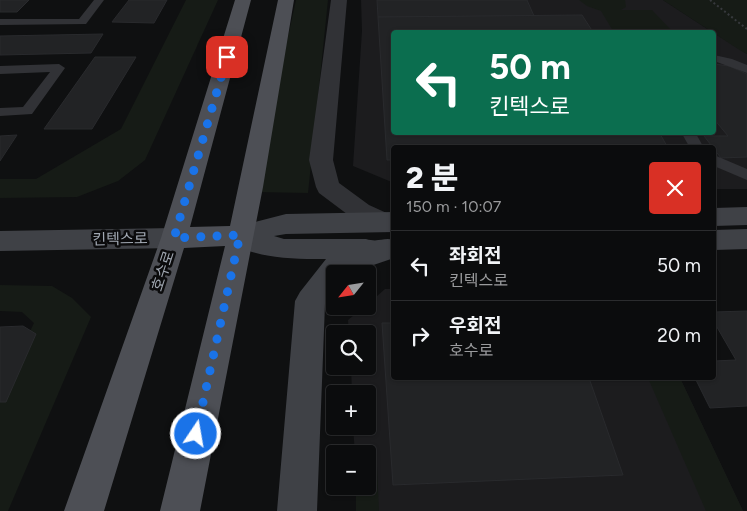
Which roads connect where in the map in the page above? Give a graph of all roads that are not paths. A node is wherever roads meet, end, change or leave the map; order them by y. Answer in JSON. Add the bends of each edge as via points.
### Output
{"nodes":[{"id":1,"x":99,"y":0,"type":"edge"},
{"id":2,"x":243,"y":0,"type":"edge"},
{"id":3,"x":286,"y":0,"type":"edge"},
{"id":4,"x":339,"y":0,"type":"edge"},
{"id":5,"x":0,"y":22,"type":"edge"},
{"id":6,"x":716,"y":58,"type":"edge"},
{"id":7,"x":747,"y":69,"type":"edge"},
{"id":8,"x":0,"y":70,"type":"edge"},
{"id":9,"x":0,"y":112,"type":"edge"},
{"id":10,"x":716,"y":161,"type":"edge"},
{"id":11,"x":747,"y":175,"type":"edge"},
{"id":12,"x":747,"y":216,"type":"edge"},
{"id":13,"x":716,"y":217,"type":"edge"},
{"id":14,"x":240,"y":235,"type":"junction"},
{"id":15,"x":390,"y":235,"type":"edge"},
{"id":16,"x":174,"y":238,"type":"junction"},
{"id":17,"x":747,"y":239,"type":"edge"},
{"id":18,"x":716,"y":240,"type":"edge"},
{"id":19,"x":0,"y":241,"type":"edge"},
{"id":20,"x":84,"y":511,"type":"edge"},
{"id":21,"x":180,"y":511,"type":"edge"},
{"id":22,"x":297,"y":511,"type":"edge"}],
"edges":[{"from":1,"to":5,"type":"lane","via":[[82,22]]},
{"from":2,"to":16,"type":"main road","name":"호수로"},
{"from":3,"to":14,"type":"main road"},
{"from":4,"to":15,"type":"street","via":[[321,160],[328,187]]},
{"from":6,"to":7,"type":"lane"},
{"from":8,"to":9,"type":"lane","via":[[59,68],[26,111]]},
{"from":10,"to":11,"type":"lane"},
{"from":12,"to":13,"type":"main road"},
{"from":14,"to":15,"type":"main road","name":"킨텍스로","via":[[284,250]]},
{"from":14,"to":16,"type":"main road","name":"킨텍스로"},
{"from":14,"to":21,"type":"main road"},
{"from":15,"to":22,"type":"main road","via":[[339,264],[310,301]]},
{"from":16,"to":19,"type":"main road","name":"킨텍스로"},
{"from":16,"to":20,"type":"main road","name":"호수로"},
{"from":17,"to":18,"type":"main road"}]}
